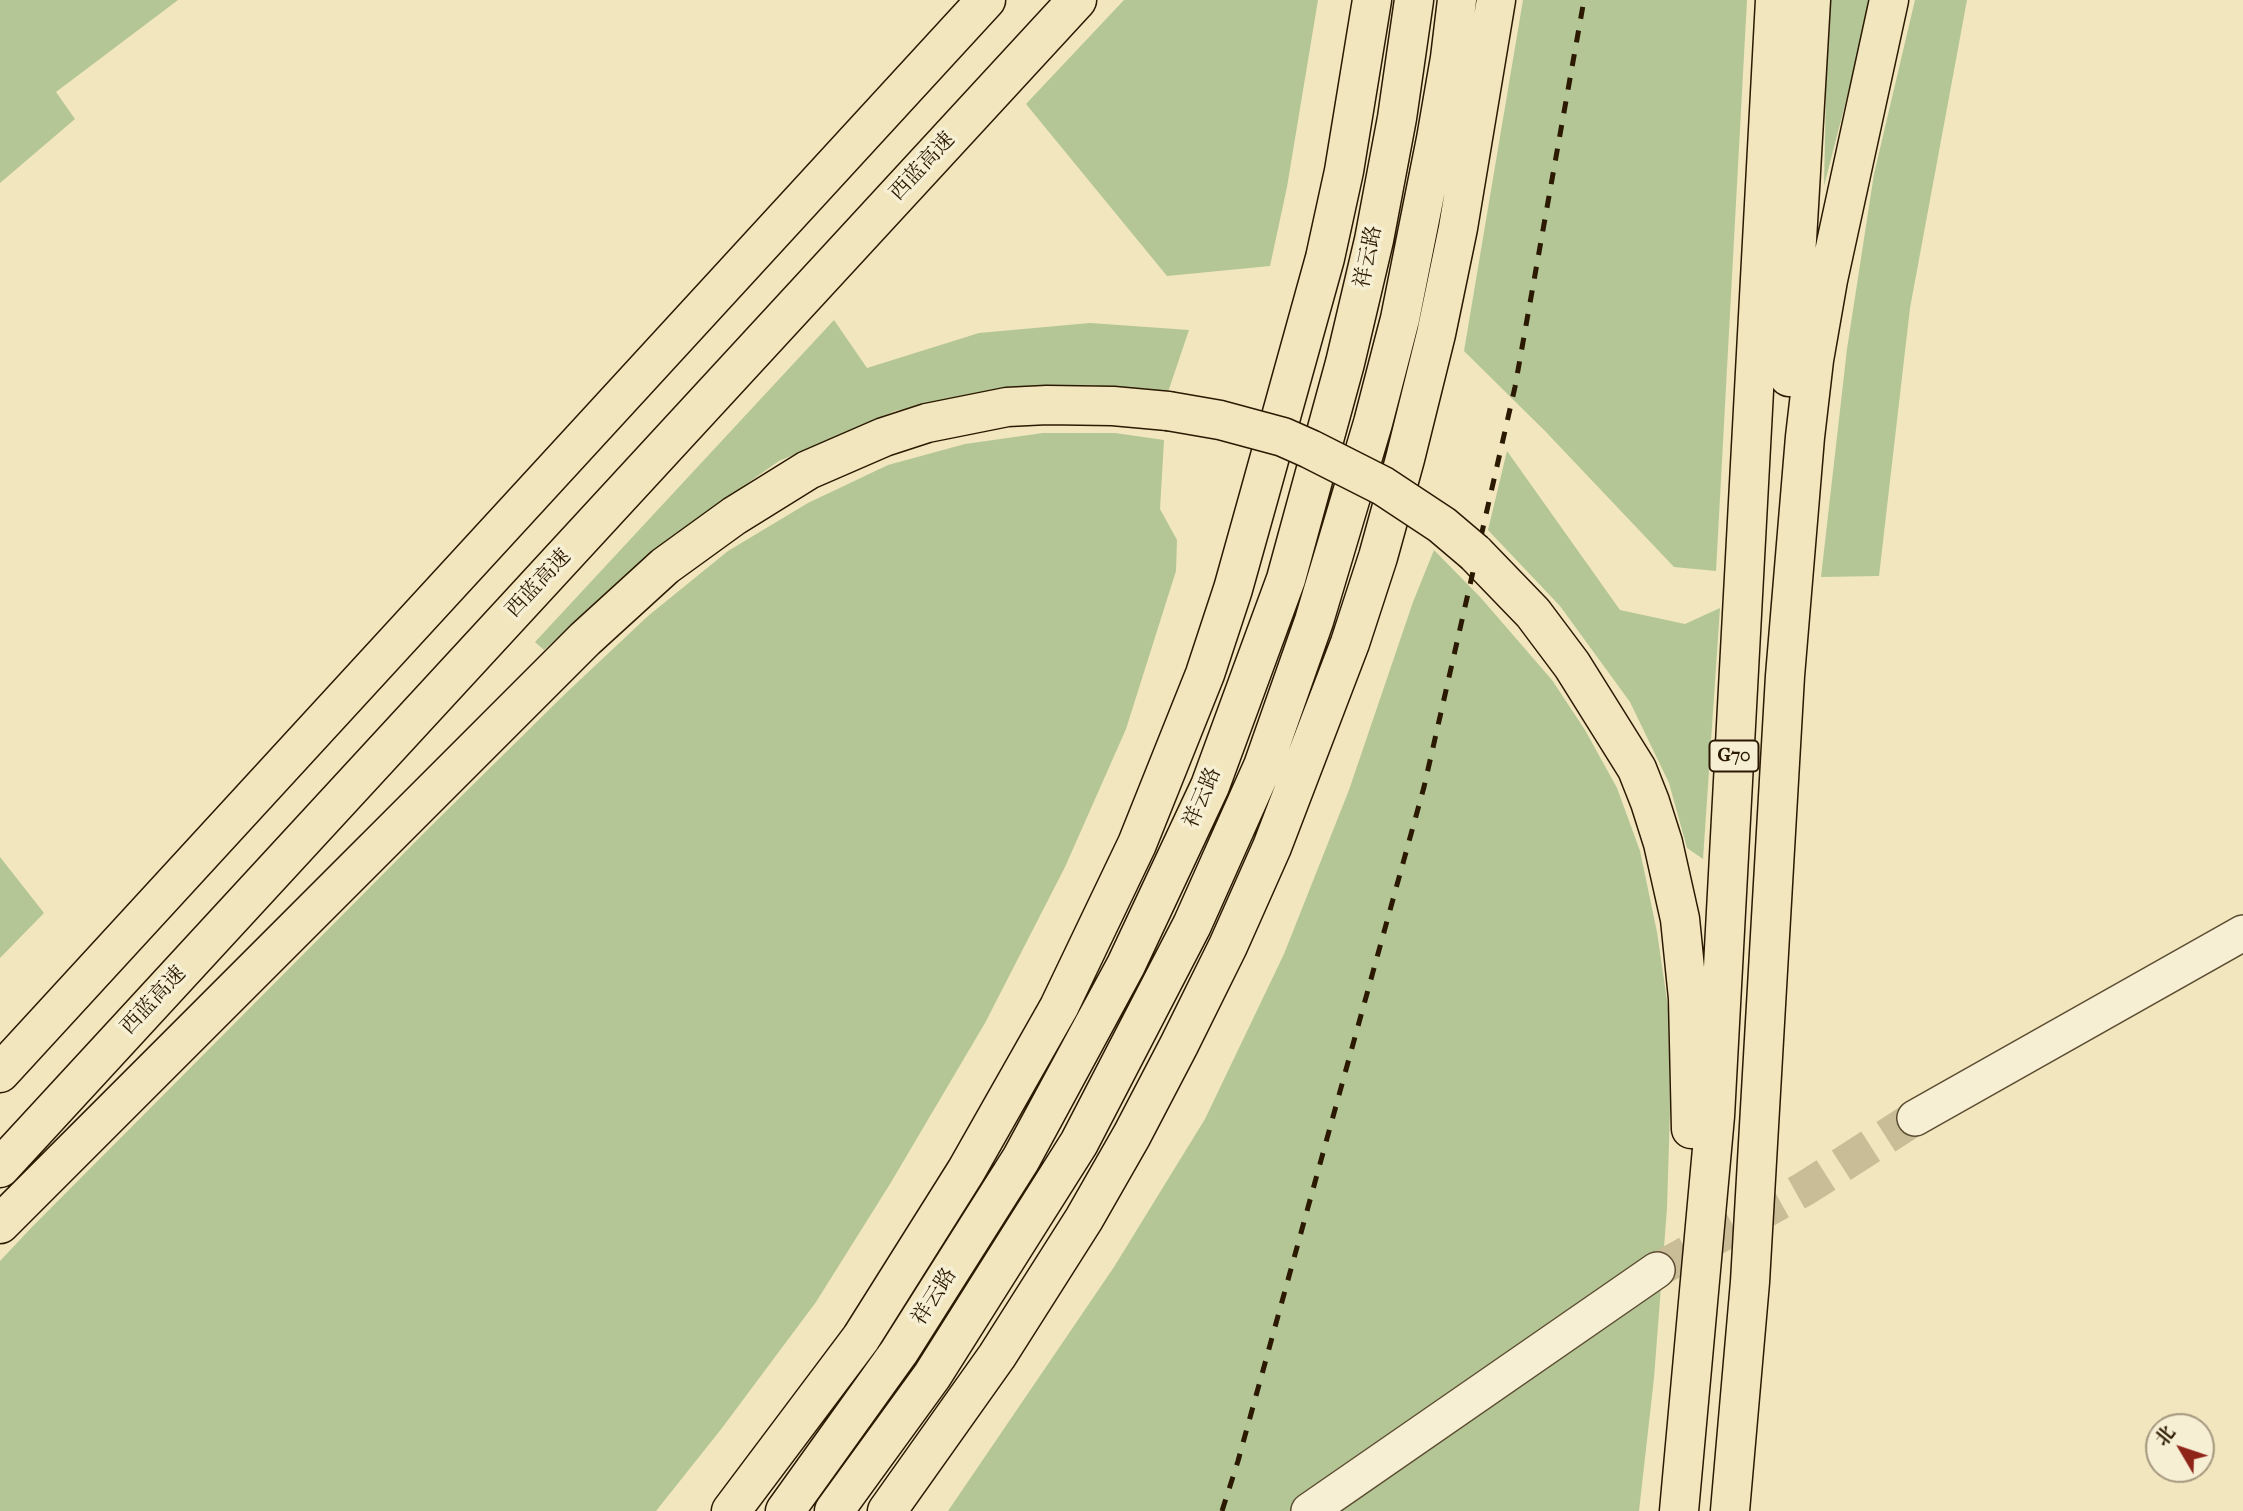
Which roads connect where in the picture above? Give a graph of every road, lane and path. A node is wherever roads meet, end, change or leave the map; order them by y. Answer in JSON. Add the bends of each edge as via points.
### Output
{"nodes":[{"id":1,"x":986,"y":0,"type":"edge"},
{"id":2,"x":1077,"y":0,"type":"edge"},
{"id":3,"x":1373,"y":0,"type":"edge"},
{"id":4,"x":1414,"y":0,"type":"edge"},
{"id":5,"x":1457,"y":0,"type":"edge"},
{"id":6,"x":1496,"y":0,"type":"edge"},
{"id":7,"x":1775,"y":0,"type":"edge"},
{"id":8,"x":1811,"y":0,"type":"edge"},
{"id":9,"x":1889,"y":0,"type":"edge"},
{"id":10,"x":1785,"y":676,"type":"junction"},
{"id":11,"x":2243,"y":933,"type":"edge"},
{"id":12,"x":0,"y":1073,"type":"edge"},
{"id":13,"x":1915,"y":1118,"type":"tunnel mouth"},
{"id":14,"x":0,"y":1168,"type":"edge"},
{"id":15,"x":0,"y":1224,"type":"edge"},
{"id":16,"x":1657,"y":1270,"type":"tunnel mouth"},
{"id":17,"x":1694,"y":1335,"type":"junction"},
{"id":18,"x":730,"y":1511,"type":"edge"},
{"id":19,"x":785,"y":1511,"type":"edge"},
{"id":20,"x":834,"y":1511,"type":"edge"},
{"id":21,"x":887,"y":1511,"type":"edge"},
{"id":22,"x":1309,"y":1511,"type":"edge"},
{"id":23,"x":1679,"y":1511,"type":"edge"},
{"id":24,"x":1730,"y":1511,"type":"edge"}],
"edges":[{"from":1,"to":12,"type":"main road"},
{"from":2,"to":14,"type":"main road","name":"西蓝高速"},
{"from":3,"to":18,"type":"main road","via":[[1345,172],[1325,258],[1233,589],[1205,674],[1137,844],[1059,1007],[951,1195],[861,1338]]},
{"from":4,"to":19,"type":"main road","name":"祥云路","via":[[1379,212],[1342,375],[1286,579],[1210,786],[1126,965],[1021,1159],[899,1352]]},
{"from":5,"to":20,"type":"main road","name":"祥云路","via":[[1436,139],[1373,423],[1330,571],[1263,766],[1192,925],[1079,1143],[932,1376]]},
{"from":6,"to":21,"type":"main road","via":[[1450,268],[1405,458],[1350,643],[1272,847],[1179,1045],[1084,1219],[997,1356]]},
{"from":7,"to":17,"type":"main road","number":"G70","via":[[1716,1102]]},
{"from":8,"to":10,"type":"main road","via":[[1789,379]]},
{"from":9,"to":10,"type":"main road","number":"G70","via":[[1845,192],[1814,360]]},
{"from":10,"to":24,"type":"main road","number":"G70","via":[[1749,1282]]},
{"from":11,"to":13,"type":"street"},
{"from":15,"to":17,"type":"main road","bridge":true,"via":[[566,657],[665,566],[808,470],[884,437],[1007,407],[1113,406],[1220,420],[1283,437],[1383,486],[1475,553],[1533,613],[1578,674],[1637,769],[1663,843],[1680,919],[1688,998]]},
{"from":16,"to":22,"type":"street"},
{"from":17,"to":23,"type":"main road","number":"G70"}]}
